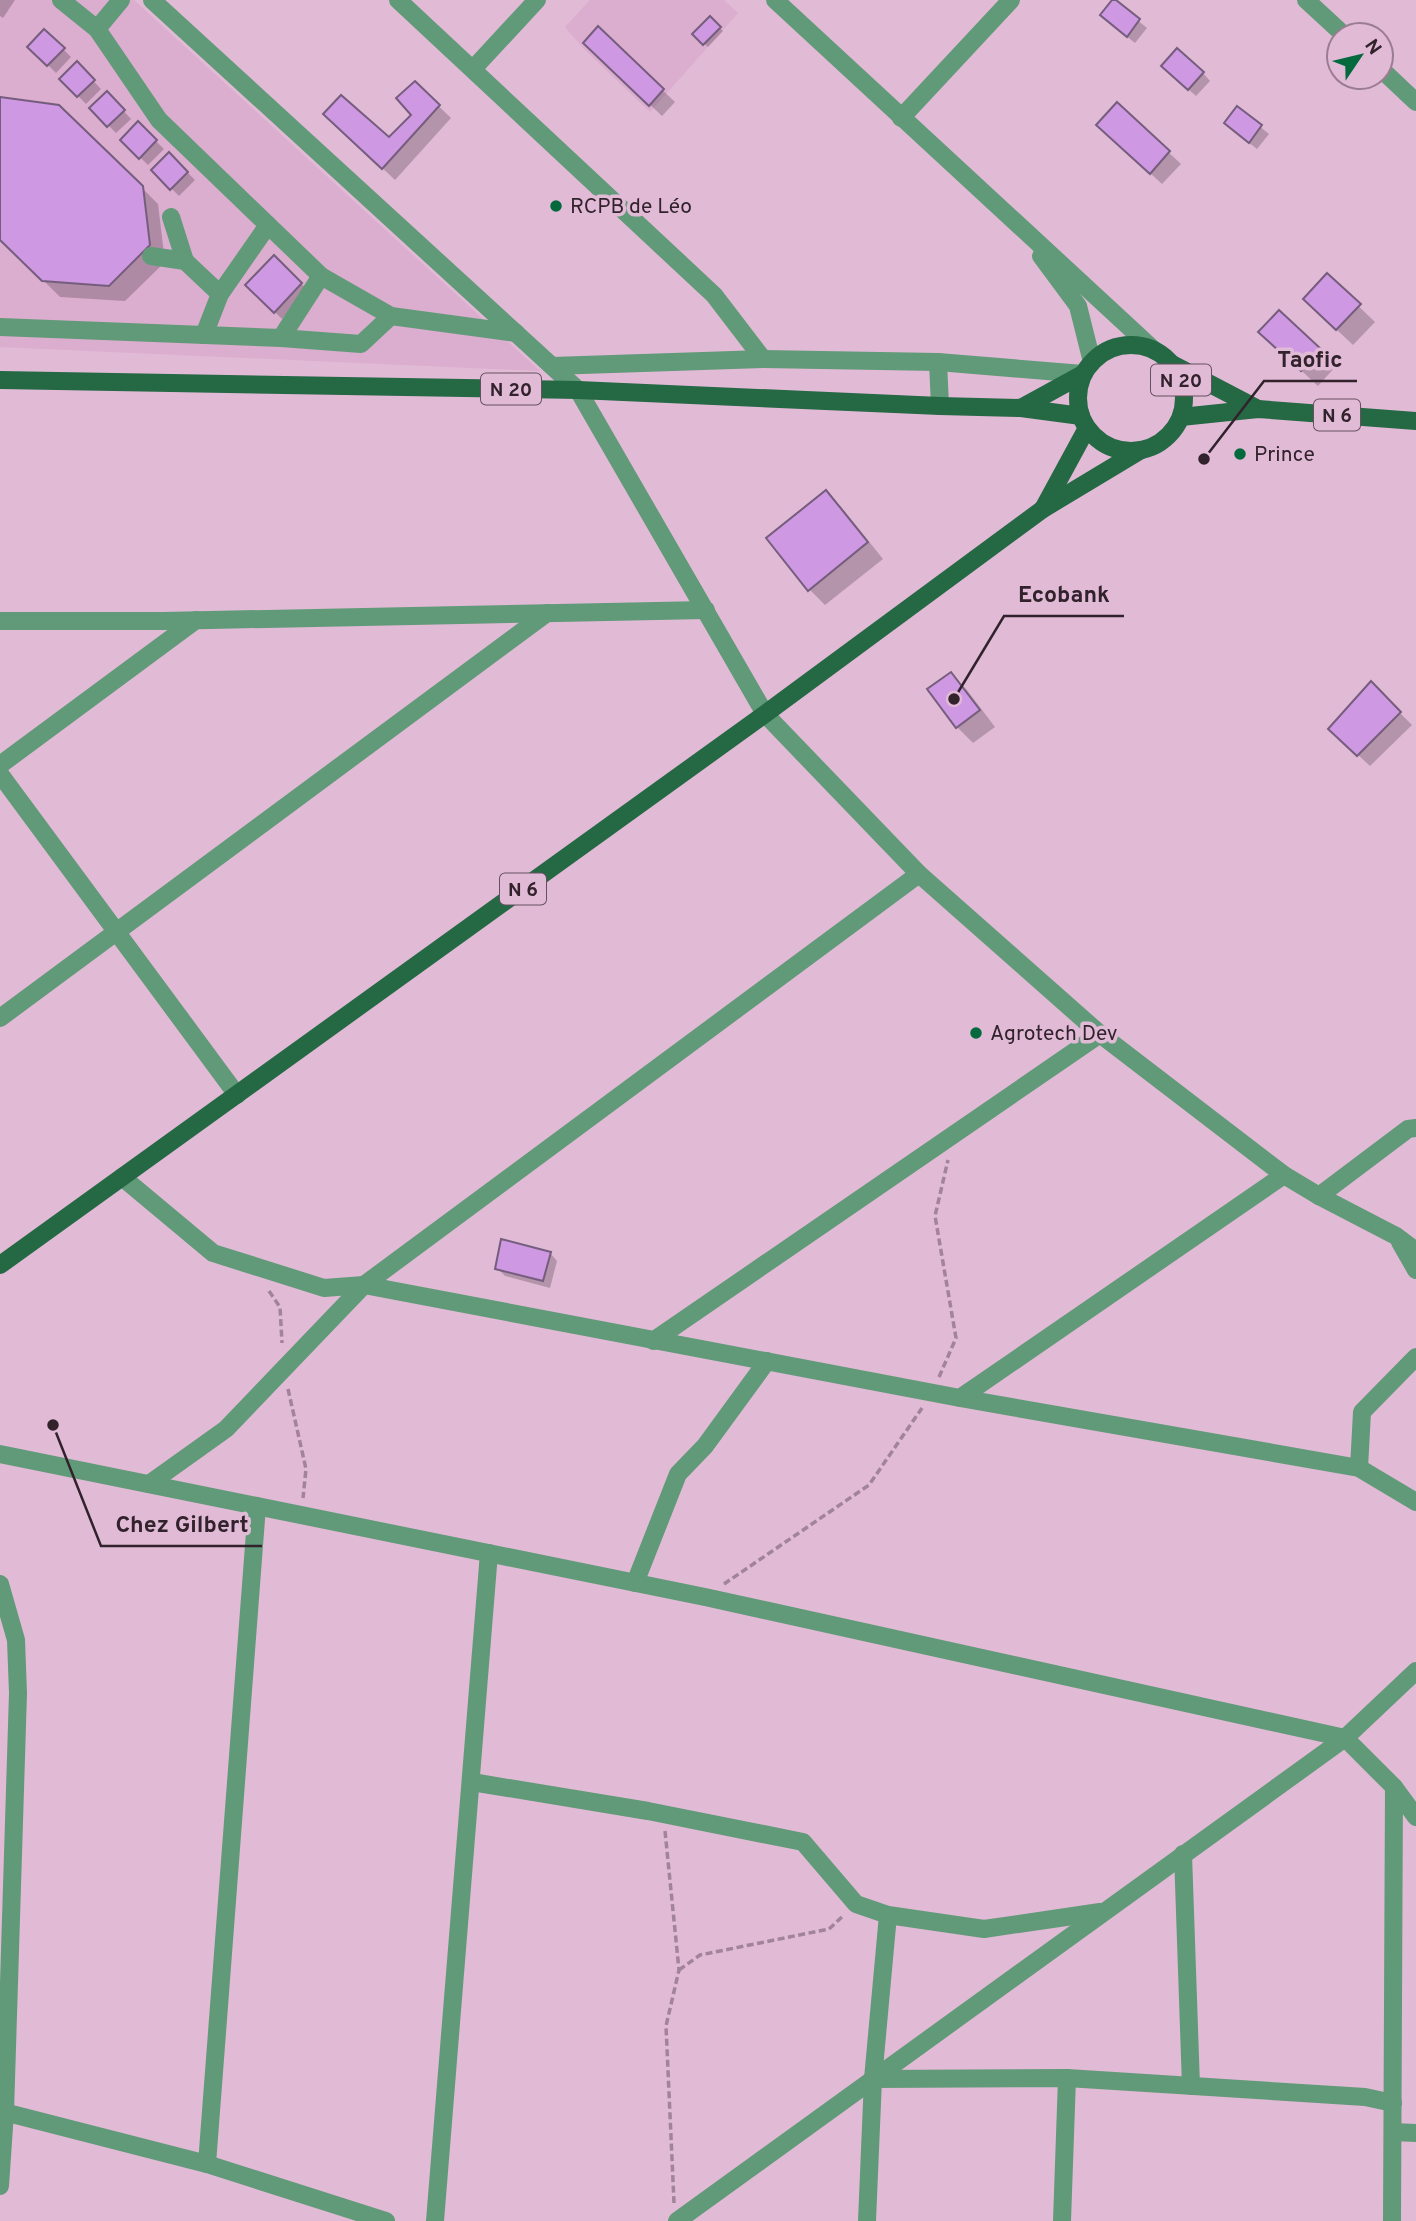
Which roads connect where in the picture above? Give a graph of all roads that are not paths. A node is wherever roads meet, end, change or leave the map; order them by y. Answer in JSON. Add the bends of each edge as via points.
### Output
{"nodes":[{"id":1,"x":61,"y":0,"type":"edge"},
{"id":2,"x":121,"y":0,"type":"edge"},
{"id":3,"x":152,"y":0,"type":"edge"},
{"id":4,"x":398,"y":0,"type":"edge"},
{"id":5,"x":537,"y":0,"type":"edge"},
{"id":6,"x":775,"y":0,"type":"edge"},
{"id":7,"x":1011,"y":0,"type":"edge"},
{"id":8,"x":1306,"y":0,"type":"edge"},
{"id":9,"x":1329,"y":21,"type":"edge"},
{"id":10,"x":97,"y":29,"type":"junction"},
{"id":11,"x":473,"y":69,"type":"junction"},
{"id":12,"x":1395,"y":82,"type":"edge"},
{"id":13,"x":1416,"y":102,"type":"edge"},
{"id":14,"x":901,"y":118,"type":"junction"},
{"id":15,"x":171,"y":217,"type":"dead end"},
{"id":16,"x":1013,"y":220,"type":"junction"},
{"id":17,"x":268,"y":225,"type":"junction"},
{"id":18,"x":151,"y":256,"type":"dead end"},
{"id":19,"x":185,"y":261,"type":"junction"},
{"id":20,"x":321,"y":276,"type":"junction"},
{"id":21,"x":220,"y":294,"type":"junction"},
{"id":22,"x":391,"y":316,"type":"junction"},
{"id":23,"x":0,"y":327,"type":"edge"},
{"id":24,"x":516,"y":333,"type":"junction"},
{"id":25,"x":204,"y":335,"type":"junction"},
{"id":26,"x":281,"y":338,"type":"junction"},
{"id":27,"x":1154,"y":350,"type":"junction"},
{"id":28,"x":763,"y":359,"type":"junction"},
{"id":29,"x":938,"y":362,"type":"junction"},
{"id":30,"x":1172,"y":364,"type":"junction"},
{"id":31,"x":552,"y":366,"type":"junction"},
{"id":32,"x":1087,"y":368,"type":"junction"},
{"id":33,"x":0,"y":380,"type":"edge"},
{"id":34,"x":578,"y":390,"type":"junction"},
{"id":35,"x":940,"y":406,"type":"junction"},
{"id":36,"x":1021,"y":408,"type":"junction"},
{"id":37,"x":1258,"y":410,"type":"junction"},
{"id":38,"x":1181,"y":416,"type":"junction"},
{"id":39,"x":1416,"y":421,"type":"edge"},
{"id":40,"x":1084,"y":422,"type":"junction"},
{"id":41,"x":1141,"y":450,"type":"junction"},
{"id":42,"x":1043,"y":509,"type":"junction"},
{"id":43,"x":706,"y":610,"type":"junction"},
{"id":44,"x":547,"y":614,"type":"junction"},
{"id":45,"x":0,"y":621,"type":"edge"},
{"id":46,"x":196,"y":621,"type":"junction"},
{"id":47,"x":765,"y":714,"type":"junction"},
{"id":48,"x":0,"y":765,"type":"edge"},
{"id":49,"x":0,"y":774,"type":"edge"},
{"id":50,"x":919,"y":874,"type":"junction"},
{"id":51,"x":117,"y":932,"type":"junction"},
{"id":52,"x":0,"y":1018,"type":"edge"},
{"id":53,"x":1100,"y":1034,"type":"junction"},
{"id":54,"x":237,"y":1095,"type":"junction"},
{"id":55,"x":1416,"y":1128,"type":"edge"},
{"id":56,"x":1283,"y":1175,"type":"junction"},
{"id":57,"x":122,"y":1177,"type":"junction"},
{"id":58,"x":1320,"y":1196,"type":"junction"},
{"id":59,"x":1396,"y":1236,"type":"junction"},
{"id":60,"x":1416,"y":1251,"type":"edge"},
{"id":61,"x":0,"y":1265,"type":"edge"},
{"id":62,"x":1416,"y":1270,"type":"edge"},
{"id":63,"x":364,"y":1285,"type":"junction"},
{"id":64,"x":653,"y":1341,"type":"junction"},
{"id":65,"x":1416,"y":1357,"type":"edge"},
{"id":66,"x":767,"y":1361,"type":"junction"},
{"id":67,"x":960,"y":1398,"type":"junction"},
{"id":68,"x":0,"y":1454,"type":"edge"},
{"id":69,"x":1359,"y":1468,"type":"junction"},
{"id":70,"x":149,"y":1484,"type":"junction"},
{"id":71,"x":1416,"y":1502,"type":"edge"},
{"id":72,"x":257,"y":1506,"type":"junction"},
{"id":73,"x":489,"y":1553,"type":"junction"},
{"id":74,"x":635,"y":1583,"type":"junction"},
{"id":75,"x":0,"y":1584,"type":"edge"},
{"id":76,"x":1416,"y":1671,"type":"edge"},
{"id":77,"x":1345,"y":1738,"type":"junction"},
{"id":78,"x":472,"y":1782,"type":"junction"},
{"id":79,"x":1394,"y":1787,"type":"junction"},
{"id":80,"x":1416,"y":1818,"type":"edge"},
{"id":81,"x":1183,"y":1854,"type":"junction"},
{"id":82,"x":1103,"y":1912,"type":"junction"},
{"id":83,"x":888,"y":1915,"type":"junction"},
{"id":84,"x":5,"y":1968,"type":"edge"},
{"id":85,"x":873,"y":2078,"type":"junction"},
{"id":86,"x":1067,"y":2078,"type":"junction"},
{"id":87,"x":1191,"y":2086,"type":"junction"},
{"id":88,"x":1393,"y":2103,"type":"junction"},
{"id":89,"x":2,"y":2112,"type":"edge"},
{"id":90,"x":1393,"y":2132,"type":"junction"},
{"id":91,"x":1416,"y":2133,"type":"edge"},
{"id":92,"x":207,"y":2164,"type":"junction"},
{"id":93,"x":0,"y":2186,"type":"edge"},
{"id":94,"x":676,"y":2214,"type":"edge"},
{"id":95,"x":386,"y":2221,"type":"edge"},
{"id":96,"x":435,"y":2221,"type":"edge"},
{"id":97,"x":867,"y":2221,"type":"edge"},
{"id":98,"x":1062,"y":2221,"type":"edge"},
{"id":99,"x":1392,"y":2221,"type":"edge"}],
"edges":[{"from":1,"to":10,"type":"street"},
{"from":2,"to":10,"type":"street"},
{"from":3,"to":24,"type":"street"},
{"from":4,"to":11,"type":"street"},
{"from":5,"to":11,"type":"street"},
{"from":6,"to":14,"type":"street"},
{"from":7,"to":14,"type":"street"},
{"from":8,"to":9,"type":"street"},
{"from":10,"to":17,"type":"street","via":[[159,120]]},
{"from":11,"to":28,"type":"street","via":[[714,295]]},
{"from":12,"to":13,"type":"street"},
{"from":14,"to":16,"type":"street"},
{"from":15,"to":19,"type":"street"},
{"from":16,"to":27,"type":"street"},
{"from":16,"to":32,"type":"street","via":[[1078,306]]},
{"from":17,"to":20,"type":"street"},
{"from":17,"to":21,"type":"street"},
{"from":18,"to":19,"type":"street"},
{"from":19,"to":21,"type":"street"},
{"from":20,"to":22,"type":"street"},
{"from":20,"to":26,"type":"street"},
{"from":21,"to":25,"type":"street"},
{"from":22,"to":24,"type":"street"},
{"from":22,"to":26,"type":"street","via":[[361,344]]},
{"from":23,"to":25,"type":"street"},
{"from":24,"to":31,"type":"street"},
{"from":25,"to":26,"type":"street"},
{"from":27,"to":30,"type":"main road","number":"N 20"},
{"from":27,"to":32,"type":"main road","number":"N 20","via":[[1119,346],[1103,352]]},
{"from":28,"to":29,"type":"street"},
{"from":28,"to":31,"type":"street"},
{"from":29,"to":32,"type":"street"},
{"from":29,"to":35,"type":"street"},
{"from":30,"to":37,"type":"main road","number":"N 6"},
{"from":30,"to":38,"type":"main road","number":"N 20","via":[[1181,380]]},
{"from":31,"to":34,"type":"street"},
{"from":32,"to":36,"type":"main road","number":"N 20"},
{"from":32,"to":40,"type":"main road","via":[[1078,395]]},
{"from":33,"to":34,"type":"main road","number":"N 20"},
{"from":34,"to":35,"type":"main road","number":"N 20"},
{"from":34,"to":43,"type":"street"},
{"from":35,"to":36,"type":"main road","number":"N 20"},
{"from":36,"to":40,"type":"main road","number":"N 20"},
{"from":37,"to":38,"type":"main road","number":"N 6"},
{"from":37,"to":39,"type":"main road","number":"N 6"},
{"from":38,"to":41,"type":"main road","number":"N 20","via":[[1158,444]]},
{"from":40,"to":41,"type":"main road","number":"N 20","via":[[1097,439],[1111,447]]},
{"from":40,"to":42,"type":"main road","number":"N 6"},
{"from":41,"to":42,"type":"main road","number":"N 6"},
{"from":42,"to":47,"type":"main road","number":"N 6"},
{"from":43,"to":44,"type":"street"},
{"from":43,"to":47,"type":"street"},
{"from":44,"to":46,"type":"street"},
{"from":44,"to":51,"type":"street"},
{"from":45,"to":46,"type":"street"},
{"from":46,"to":48,"type":"street"},
{"from":47,"to":50,"type":"street"},
{"from":47,"to":54,"type":"main road","number":"N 6"},
{"from":49,"to":51,"type":"street"},
{"from":50,"to":53,"type":"street"},
{"from":50,"to":63,"type":"street"},
{"from":51,"to":52,"type":"street"},
{"from":51,"to":54,"type":"street"},
{"from":53,"to":56,"type":"street"},
{"from":53,"to":64,"type":"street"},
{"from":54,"to":57,"type":"main road","number":"N 6"},
{"from":55,"to":58,"type":"street","via":[[1408,1129]]},
{"from":56,"to":58,"type":"street"},
{"from":56,"to":67,"type":"street"},
{"from":57,"to":61,"type":"main road","number":"N 6"},
{"from":57,"to":63,"type":"street","via":[[213,1253],[324,1288]]},
{"from":58,"to":59,"type":"street"},
{"from":59,"to":60,"type":"street"},
{"from":59,"to":62,"type":"street"},
{"from":63,"to":64,"type":"street"},
{"from":63,"to":70,"type":"street","via":[[226,1429]]},
{"from":64,"to":66,"type":"street"},
{"from":65,"to":69,"type":"street","via":[[1362,1412]]},
{"from":66,"to":67,"type":"street"},
{"from":66,"to":74,"type":"street","via":[[705,1446],[678,1474]]},
{"from":67,"to":69,"type":"street"},
{"from":68,"to":70,"type":"street"},
{"from":69,"to":71,"type":"street"},
{"from":70,"to":72,"type":"street"},
{"from":72,"to":73,"type":"street"},
{"from":72,"to":92,"type":"street"},
{"from":73,"to":74,"type":"street"},
{"from":73,"to":78,"type":"street"},
{"from":74,"to":77,"type":"street"},
{"from":75,"to":84,"type":"street","via":[[16,1640],[18,1693]]},
{"from":76,"to":77,"type":"street"},
{"from":77,"to":79,"type":"street"},
{"from":77,"to":81,"type":"street"},
{"from":78,"to":83,"type":"street","via":[[803,1842],[856,1904]]},
{"from":78,"to":96,"type":"street"},
{"from":79,"to":80,"type":"street"},
{"from":79,"to":88,"type":"street"},
{"from":81,"to":82,"type":"street"},
{"from":81,"to":87,"type":"street"},
{"from":82,"to":83,"type":"street","via":[[984,1929]]},
{"from":82,"to":85,"type":"street"},
{"from":83,"to":85,"type":"street"},
{"from":84,"to":89,"type":"street"},
{"from":85,"to":86,"type":"street"},
{"from":85,"to":94,"type":"street"},
{"from":85,"to":97,"type":"street"},
{"from":86,"to":87,"type":"street"},
{"from":86,"to":98,"type":"street"},
{"from":87,"to":88,"type":"street"},
{"from":88,"to":90,"type":"street"},
{"from":89,"to":92,"type":"street"},
{"from":89,"to":93,"type":"street"},
{"from":90,"to":91,"type":"street"},
{"from":90,"to":99,"type":"street"},
{"from":92,"to":95,"type":"street"}]}
